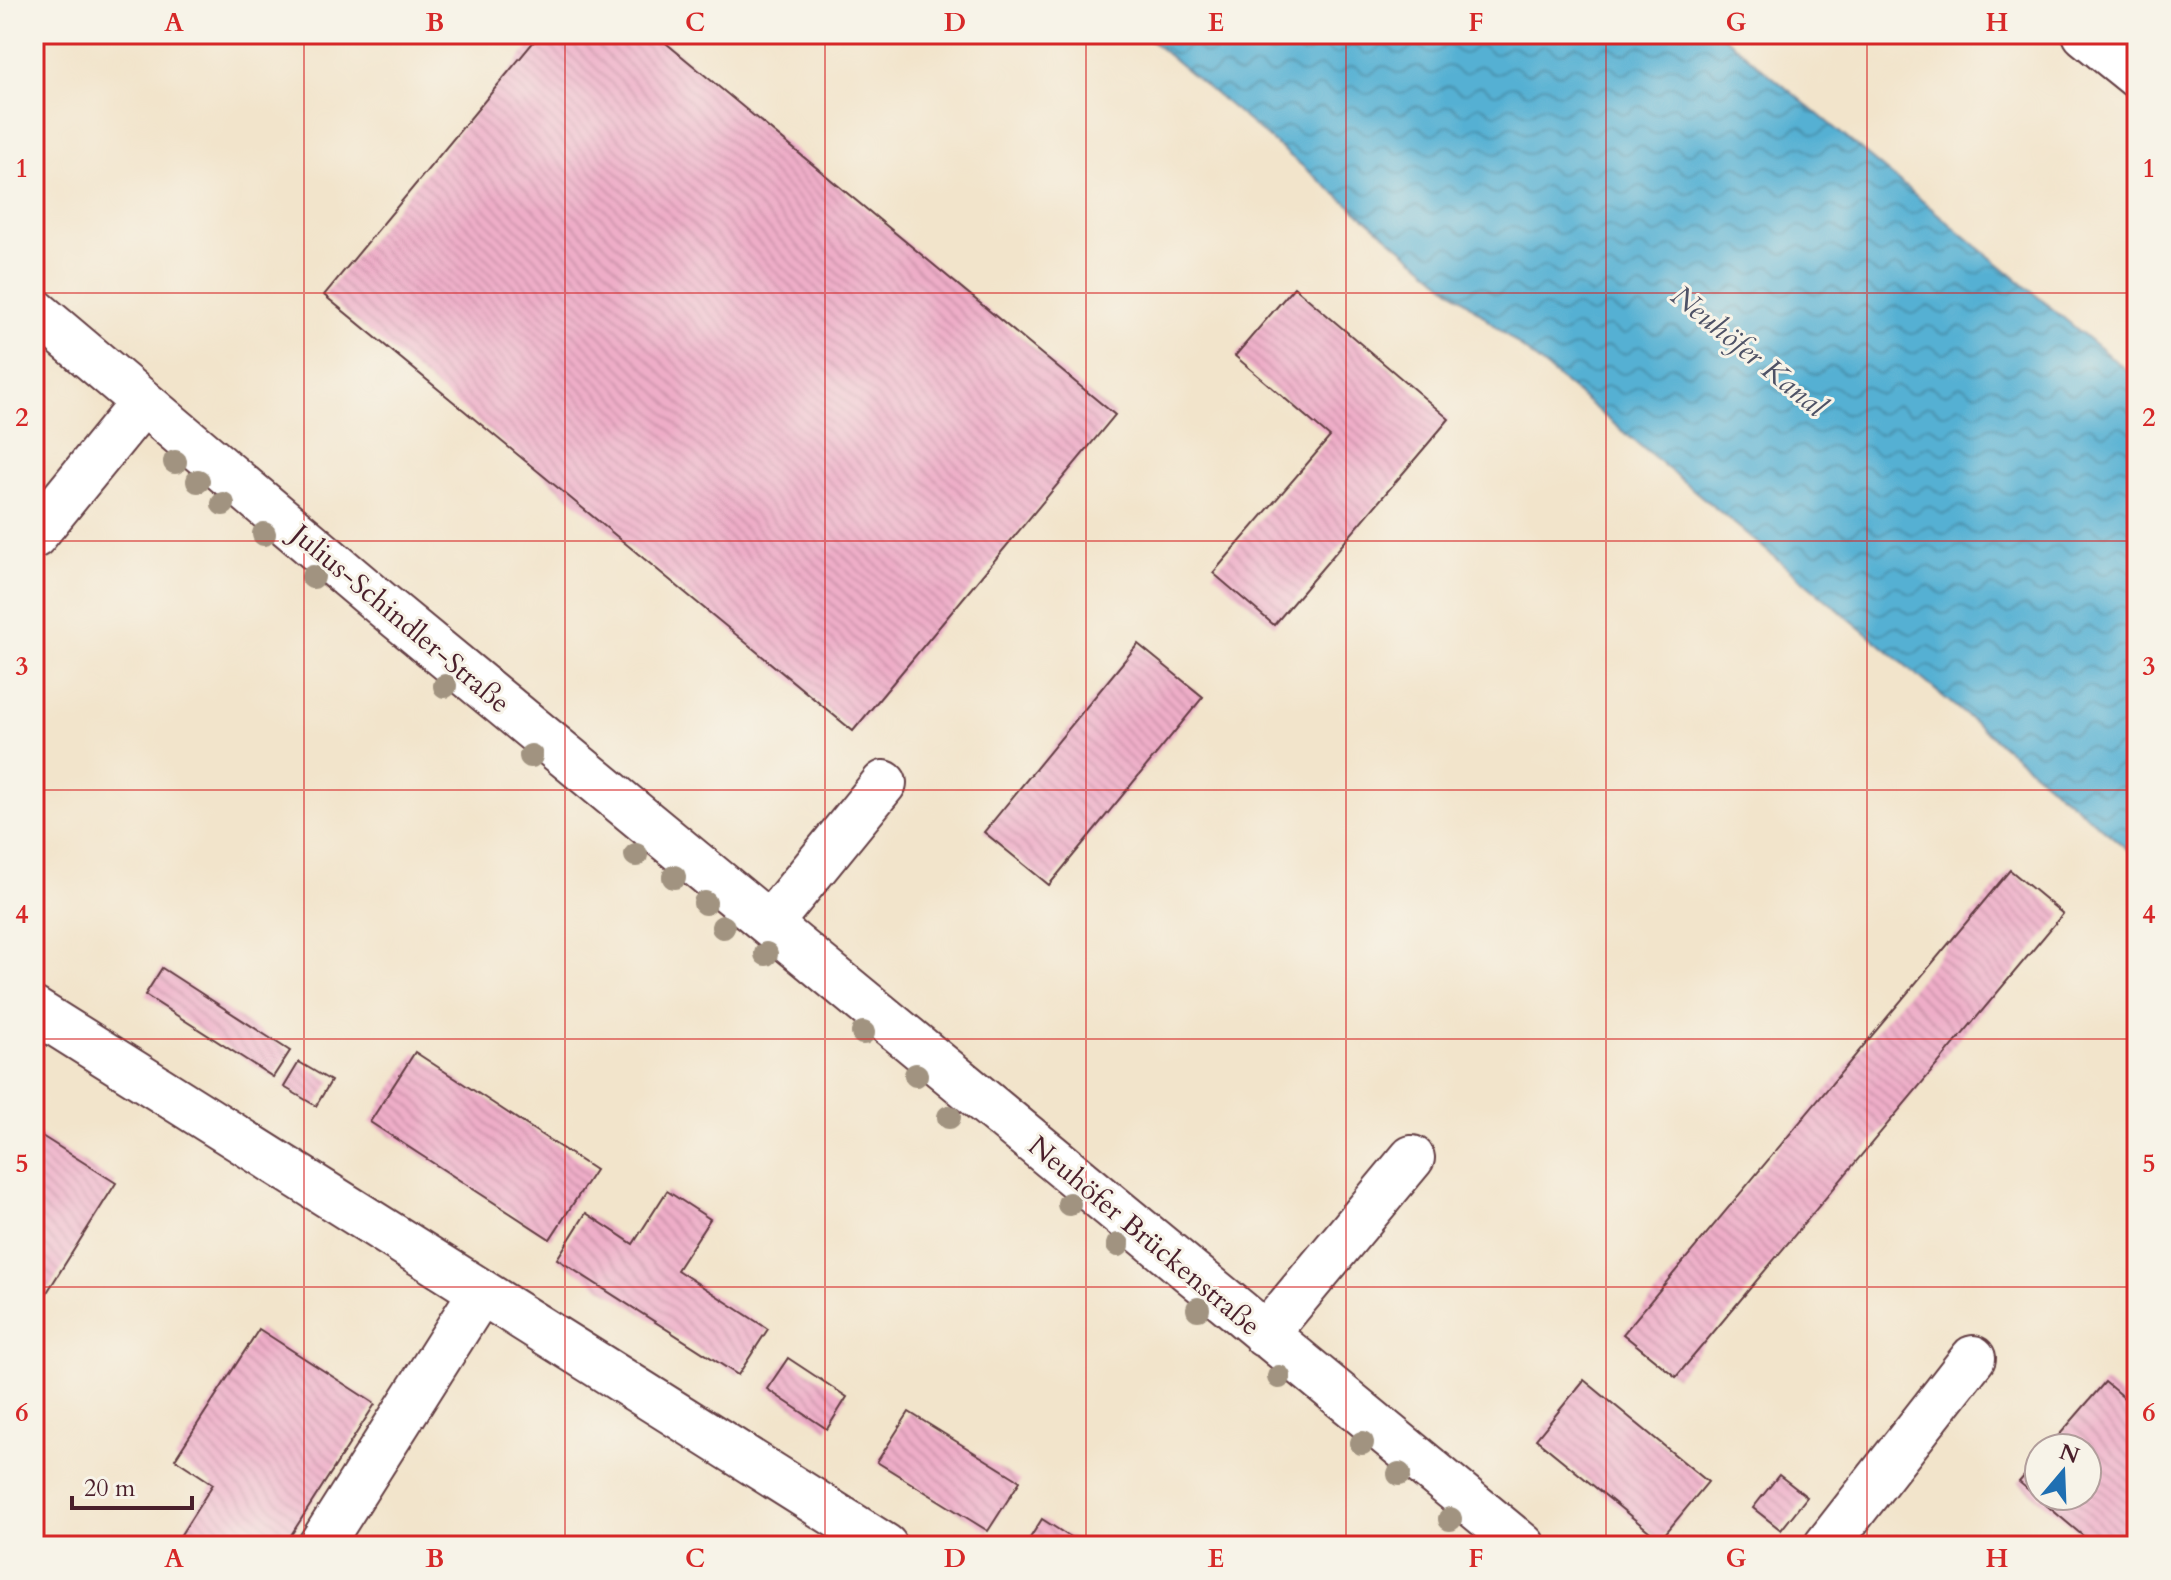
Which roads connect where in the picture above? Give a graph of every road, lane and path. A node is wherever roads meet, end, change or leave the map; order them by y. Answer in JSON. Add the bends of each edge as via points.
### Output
{"nodes":[{"id":1,"x":2085,"y":34,"type":"edge"},
{"id":2,"x":2137,"y":76,"type":"edge"},
{"id":3,"x":34,"y":310,"type":"edge"},
{"id":4,"x":143,"y":402,"type":"junction"},
{"id":5,"x":34,"y":536,"type":"edge"},
{"id":6,"x":884,"y":783,"type":"dead end"},
{"id":7,"x":770,"y":923,"type":"junction"},
{"id":8,"x":34,"y":1010,"type":"edge"},
{"id":9,"x":1412,"y":1158,"type":"dead end"},
{"id":10,"x":481,"y":1292,"type":"junction"},
{"id":11,"x":1265,"y":1335,"type":"junction"},
{"id":12,"x":1973,"y":1358,"type":"dead end"},
{"id":13,"x":320,"y":1546,"type":"edge"},
{"id":14,"x":885,"y":1546,"type":"edge"},
{"id":15,"x":1523,"y":1546,"type":"edge"},
{"id":16,"x":1826,"y":1546,"type":"edge"}],
"edges":[{"from":1,"to":2,"type":"street"},
{"from":3,"to":4,"type":"street","name":"Julius-Schindler-Straße"},
{"from":4,"to":5,"type":"street"},
{"from":4,"to":7,"type":"street","name":"Julius-Schindler-Straße"},
{"from":6,"to":7,"type":"street"},
{"from":7,"to":11,"type":"street","name":"Neuhöfer Brückenstraße"},
{"from":8,"to":10,"type":"street"},
{"from":9,"to":11,"type":"street"},
{"from":10,"to":13,"type":"street"},
{"from":10,"to":14,"type":"street"},
{"from":11,"to":15,"type":"street","name":"Neuhöfer Brückenstraße"},
{"from":12,"to":16,"type":"street"}]}
